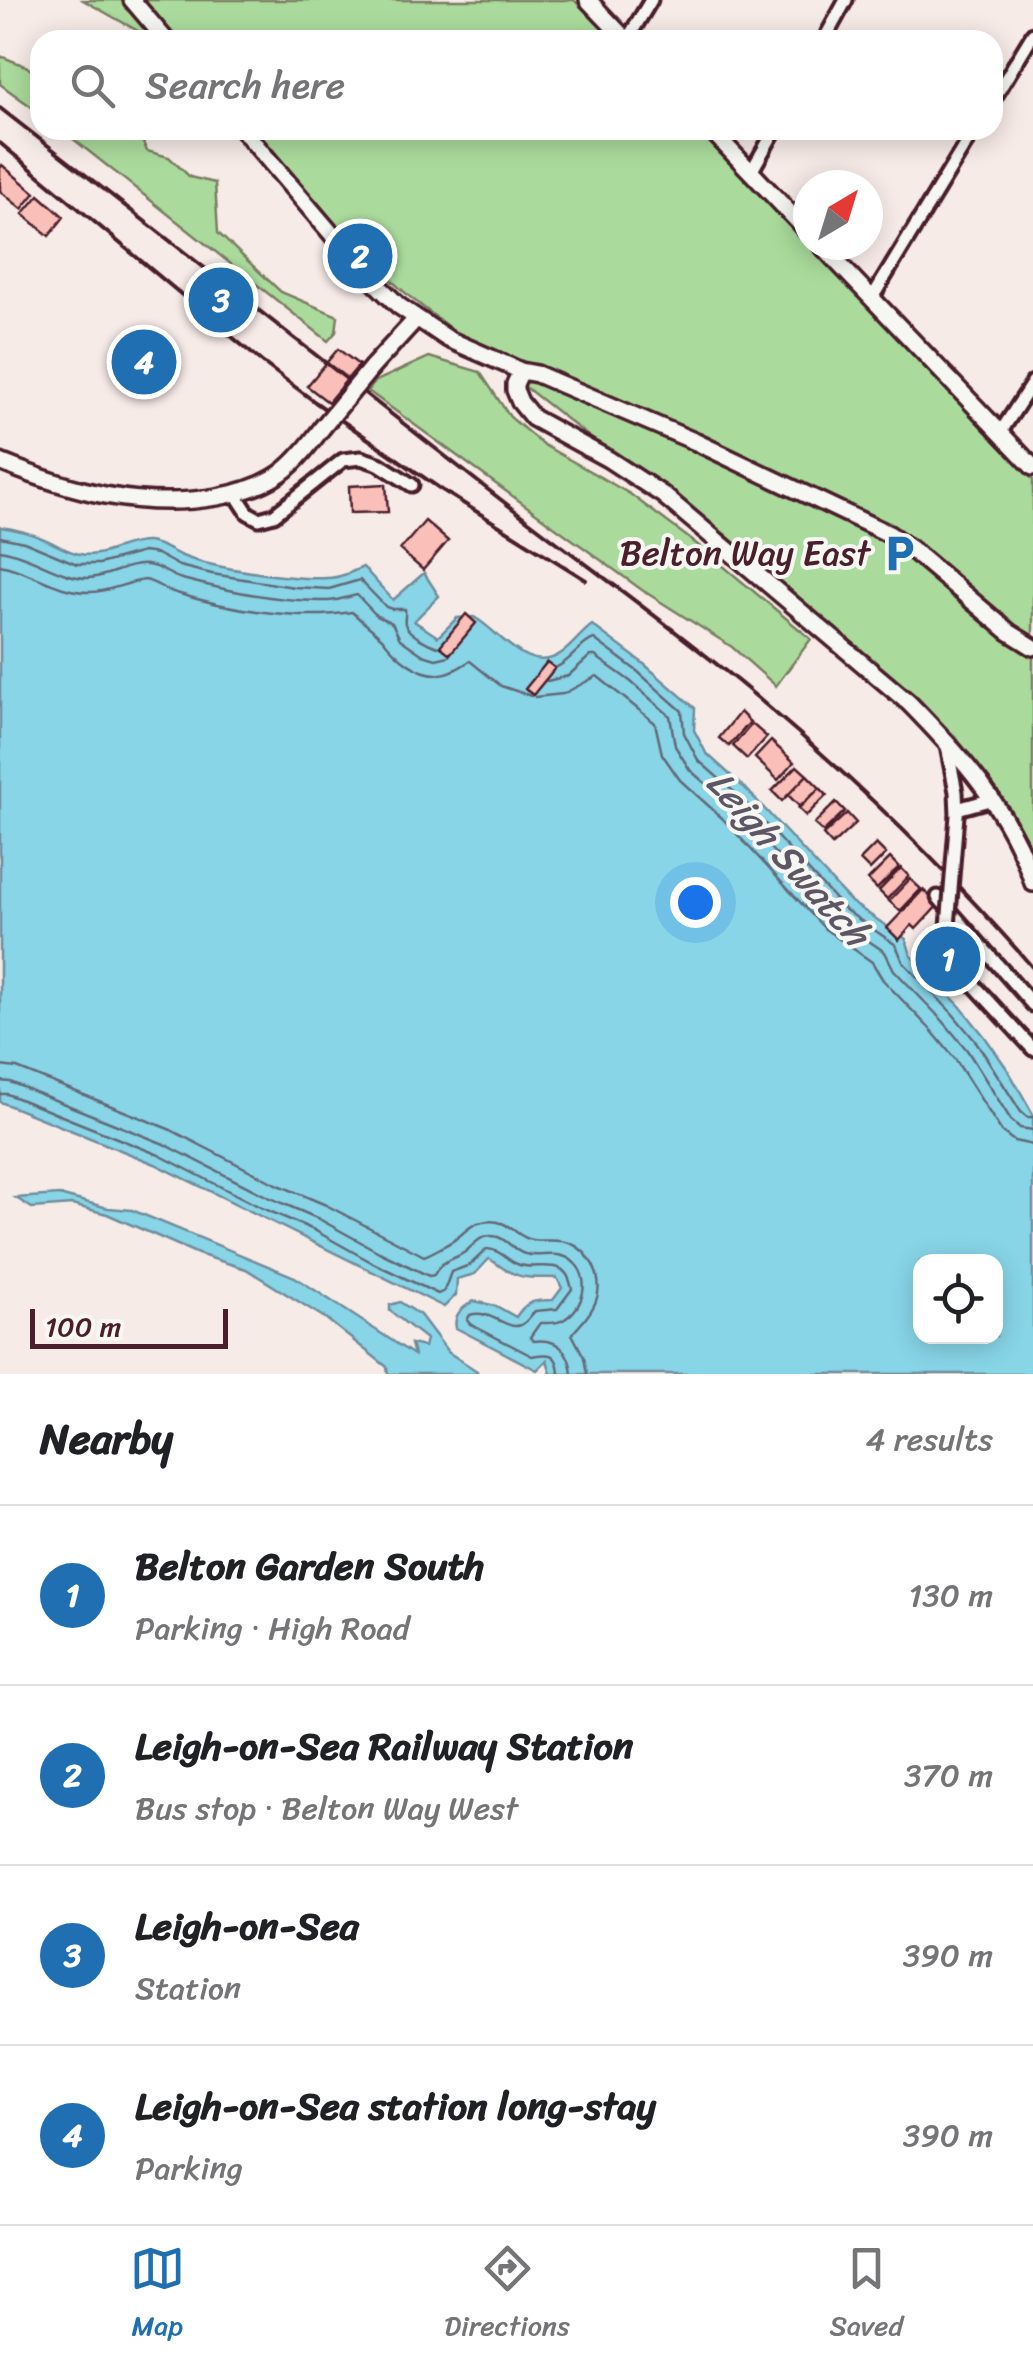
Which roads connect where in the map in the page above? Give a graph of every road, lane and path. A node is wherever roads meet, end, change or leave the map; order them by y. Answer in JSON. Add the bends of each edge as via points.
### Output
{"nodes":[{"id":1,"x":132,"y":0,"type":"edge"},
{"id":2,"x":588,"y":0,"type":"edge"},
{"id":3,"x":651,"y":0,"type":"edge"},
{"id":4,"x":846,"y":0,"type":"edge"},
{"id":5,"x":158,"y":30,"type":"edge"},
{"id":6,"x":617,"y":30,"type":"edge"},
{"id":7,"x":633,"y":30,"type":"edge"},
{"id":8,"x":830,"y":30,"type":"edge"},
{"id":9,"x":1033,"y":34,"type":"edge"},
{"id":10,"x":1003,"y":84,"type":"edge"},
{"id":11,"x":252,"y":140,"type":"edge"},
{"id":12,"x":721,"y":140,"type":"edge"},
{"id":13,"x":769,"y":140,"type":"edge"},
{"id":14,"x":968,"y":140,"type":"edge"},
{"id":15,"x":751,"y":172,"type":"junction"},
{"id":16,"x":793,"y":216,"type":"edge"},
{"id":17,"x":835,"y":260,"type":"edge"},
{"id":18,"x":872,"y":298,"type":"junction"},
{"id":19,"x":416,"y":319,"type":"junction"},
{"id":20,"x":521,"y":371,"type":"junction"},
{"id":21,"x":1033,"y":382,"type":"edge"},
{"id":22,"x":1000,"y":434,"type":"junction"},
{"id":23,"x":0,"y":462,"type":"edge"},
{"id":24,"x":1033,"y":467,"type":"edge"},
{"id":25,"x":412,"y":485,"type":"dead end"},
{"id":26,"x":235,"y":493,"type":"junction"},
{"id":27,"x":1033,"y":647,"type":"edge"},
{"id":28,"x":946,"y":740,"type":"junction"},
{"id":29,"x":993,"y":799,"type":"junction"},
{"id":30,"x":957,"y":812,"type":"junction"},
{"id":31,"x":1033,"y":883,"type":"edge"},
{"id":32,"x":938,"y":897,"type":"dead end"},
{"id":33,"x":1033,"y":1005,"type":"edge"},
{"id":34,"x":1033,"y":1049,"type":"edge"}],
"edges":[{"from":1,"to":5,"type":"street"},
{"from":2,"to":6,"type":"street"},
{"from":3,"to":7,"type":"street"},
{"from":4,"to":8,"type":"street"},
{"from":9,"to":10,"type":"street"},
{"from":11,"to":19,"type":"street","via":[[366,273]]},
{"from":12,"to":15,"type":"street"},
{"from":13,"to":15,"type":"street"},
{"from":14,"to":18,"type":"street"},
{"from":15,"to":16,"type":"street"},
{"from":17,"to":18,"type":"street"},
{"from":18,"to":22,"type":"street"},
{"from":19,"to":20,"type":"street"},
{"from":19,"to":26,"type":"street","bridge":true,"via":[[302,454],[279,474]]},
{"from":20,"to":27,"type":"street","via":[[696,442],[889,534]]},
{"from":20,"to":28,"type":"street","via":[[515,390],[534,418],[664,495]]},
{"from":21,"to":22,"type":"street"},
{"from":22,"to":24,"type":"street"},
{"from":23,"to":26,"type":"street","via":[[124,500]]},
{"from":25,"to":26,"type":"street","via":[[362,458],[342,460],[274,516],[258,519]]},
{"from":28,"to":29,"type":"street"},
{"from":28,"to":30,"type":"street"},
{"from":29,"to":30,"type":"street"},
{"from":29,"to":31,"type":"street"},
{"from":30,"to":34,"type":"street","bridge":true,"via":[[948,927],[963,973]]},
{"from":32,"to":33,"type":"street"}]}
